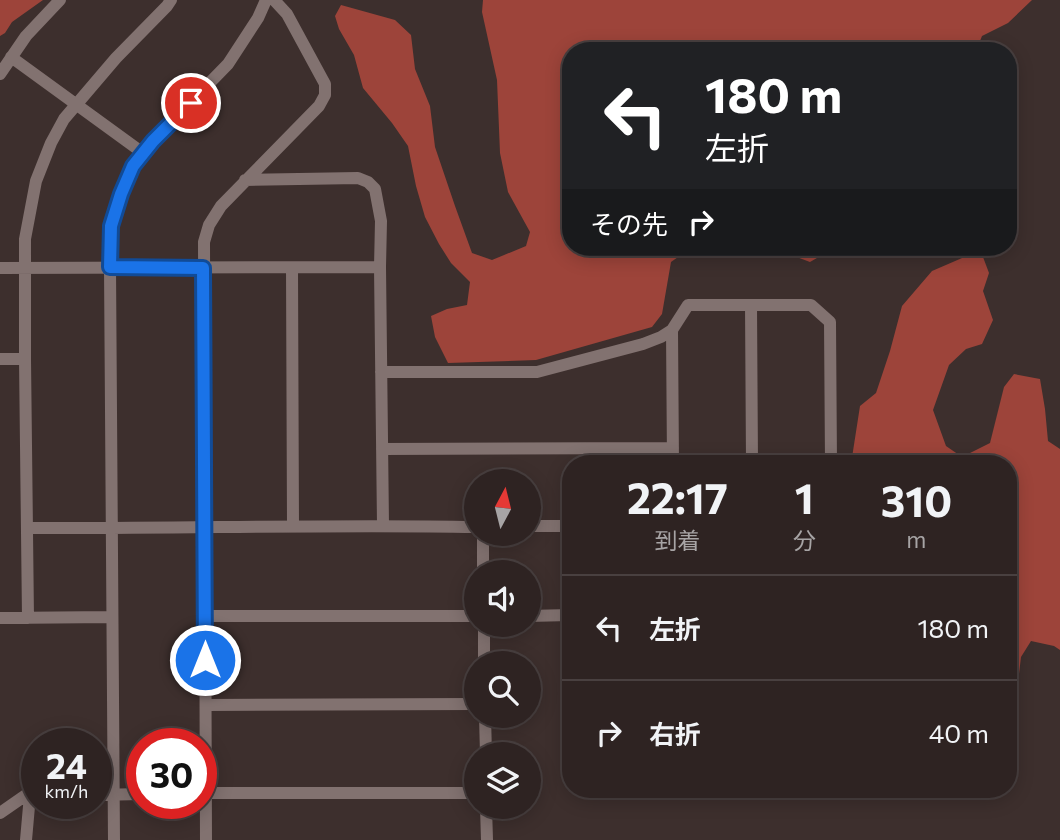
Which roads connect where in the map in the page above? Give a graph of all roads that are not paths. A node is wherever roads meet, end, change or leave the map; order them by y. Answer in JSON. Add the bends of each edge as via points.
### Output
{"nodes":[{"id":1,"x":60,"y":0,"type":"edge"},
{"id":2,"x":171,"y":0,"type":"edge"},
{"id":3,"x":266,"y":0,"type":"edge"},
{"id":4,"x":274,"y":0,"type":"edge"},
{"id":5,"x":11,"y":57,"type":"junction"},
{"id":6,"x":0,"y":74,"type":"edge"},
{"id":7,"x":76,"y":104,"type":"junction"},
{"id":8,"x":143,"y":153,"type":"junction"},
{"id":9,"x":245,"y":180,"type":"junction"},
{"id":10,"x":110,"y":267,"type":"junction"},
{"id":11,"x":380,"y":267,"type":"junction"},
{"id":12,"x":0,"y":268,"type":"edge"},
{"id":13,"x":25,"y":268,"type":"junction"},
{"id":14,"x":203,"y":268,"type":"junction"},
{"id":15,"x":292,"y":268,"type":"junction"},
{"id":16,"x":751,"y":305,"type":"junction"},
{"id":17,"x":672,"y":330,"type":"junction"},
{"id":18,"x":0,"y":359,"type":"edge"},
{"id":19,"x":25,"y":359,"type":"junction"},
{"id":20,"x":381,"y":372,"type":"junction"},
{"id":21,"x":673,"y":448,"type":"junction"},
{"id":22,"x":382,"y":449,"type":"junction"},
{"id":23,"x":673,"y":455,"type":"edge"},
{"id":24,"x":752,"y":455,"type":"edge"},
{"id":25,"x":831,"y":455,"type":"edge"},
{"id":26,"x":383,"y":525,"type":"junction"},
{"id":27,"x":293,"y":526,"type":"junction"},
{"id":28,"x":541,"y":526,"type":"edge"},
{"id":29,"x":562,"y":526,"type":"edge"},
{"id":30,"x":464,"y":527,"type":"edge"},
{"id":31,"x":27,"y":528,"type":"junction"},
{"id":32,"x":112,"y":528,"type":"junction"},
{"id":33,"x":205,"y":528,"type":"junction"},
{"id":34,"x":562,"y":615,"type":"edge"},
{"id":35,"x":205,"y":616,"type":"junction"},
{"id":36,"x":464,"y":616,"type":"edge"},
{"id":37,"x":541,"y":616,"type":"edge"},
{"id":38,"x":112,"y":617,"type":"junction"},
{"id":39,"x":0,"y":618,"type":"edge"},
{"id":40,"x":29,"y":618,"type":"junction"},
{"id":41,"x":464,"y":704,"type":"edge"},
{"id":42,"x":206,"y":705,"type":"junction"},
{"id":43,"x":205,"y":728,"type":"edge"},
{"id":44,"x":217,"y":793,"type":"edge"},
{"id":45,"x":464,"y":793,"type":"edge"},
{"id":46,"x":114,"y":794,"type":"junction"},
{"id":47,"x":126,"y":794,"type":"edge"},
{"id":48,"x":21,"y":798,"type":"edge"},
{"id":49,"x":0,"y":813,"type":"edge"},
{"id":50,"x":29,"y":819,"type":"edge"},
{"id":51,"x":205,"y":819,"type":"edge"},
{"id":52,"x":486,"y":819,"type":"edge"},
{"id":53,"x":26,"y":840,"type":"edge"},
{"id":54,"x":114,"y":840,"type":"edge"},
{"id":55,"x":206,"y":840,"type":"edge"},
{"id":56,"x":487,"y":840,"type":"edge"}],
"edges":[{"from":1,"to":5,"type":"street"},
{"from":2,"to":7,"type":"street"},
{"from":3,"to":8,"type":"street","via":[[228,64]]},
{"from":4,"to":9,"type":"street","via":[[287,14],[325,85],[324,95],[319,106]]},
{"from":5,"to":6,"type":"street"},
{"from":5,"to":7,"type":"street"},
{"from":7,"to":8,"type":"street"},
{"from":7,"to":13,"type":"street","via":[[51,143],[36,181],[25,239]]},
{"from":8,"to":10,"type":"street","via":[[133,166],[111,226]]},
{"from":9,"to":11,"type":"street","via":[[358,178],[368,182],[375,189],[381,221]]},
{"from":9,"to":14,"type":"street","via":[[209,225]]},
{"from":10,"to":13,"type":"street"},
{"from":10,"to":14,"type":"street"},
{"from":10,"to":32,"type":"street"},
{"from":11,"to":15,"type":"street"},
{"from":11,"to":20,"type":"street"},
{"from":12,"to":13,"type":"street"},
{"from":13,"to":19,"type":"street"},
{"from":14,"to":15,"type":"street"},
{"from":14,"to":33,"type":"street"},
{"from":15,"to":27,"type":"street"},
{"from":16,"to":17,"type":"street","via":[[688,305]]},
{"from":16,"to":24,"type":"street"},
{"from":16,"to":25,"type":"street","via":[[811,305],[830,322]]},
{"from":17,"to":20,"type":"street","via":[[643,344],[537,372]]},
{"from":17,"to":21,"type":"street"},
{"from":18,"to":19,"type":"street"},
{"from":19,"to":31,"type":"street"},
{"from":20,"to":22,"type":"street"},
{"from":21,"to":22,"type":"street"},
{"from":21,"to":23,"type":"street"},
{"from":22,"to":26,"type":"street"},
{"from":26,"to":27,"type":"street"},
{"from":26,"to":30,"type":"street"},
{"from":27,"to":33,"type":"street"},
{"from":28,"to":29,"type":"street"},
{"from":31,"to":32,"type":"street"},
{"from":31,"to":40,"type":"street"},
{"from":32,"to":33,"type":"street"},
{"from":32,"to":38,"type":"street"},
{"from":33,"to":35,"type":"street"},
{"from":34,"to":37,"type":"street"},
{"from":35,"to":36,"type":"street"},
{"from":35,"to":42,"type":"street"},
{"from":38,"to":40,"type":"street"},
{"from":38,"to":46,"type":"street"},
{"from":39,"to":40,"type":"street"},
{"from":41,"to":42,"type":"street"},
{"from":42,"to":43,"type":"street"},
{"from":44,"to":45,"type":"street"},
{"from":46,"to":47,"type":"street"},
{"from":46,"to":54,"type":"street"},
{"from":48,"to":49,"type":"street"},
{"from":50,"to":53,"type":"street"},
{"from":51,"to":55,"type":"street"},
{"from":52,"to":56,"type":"street"}]}
